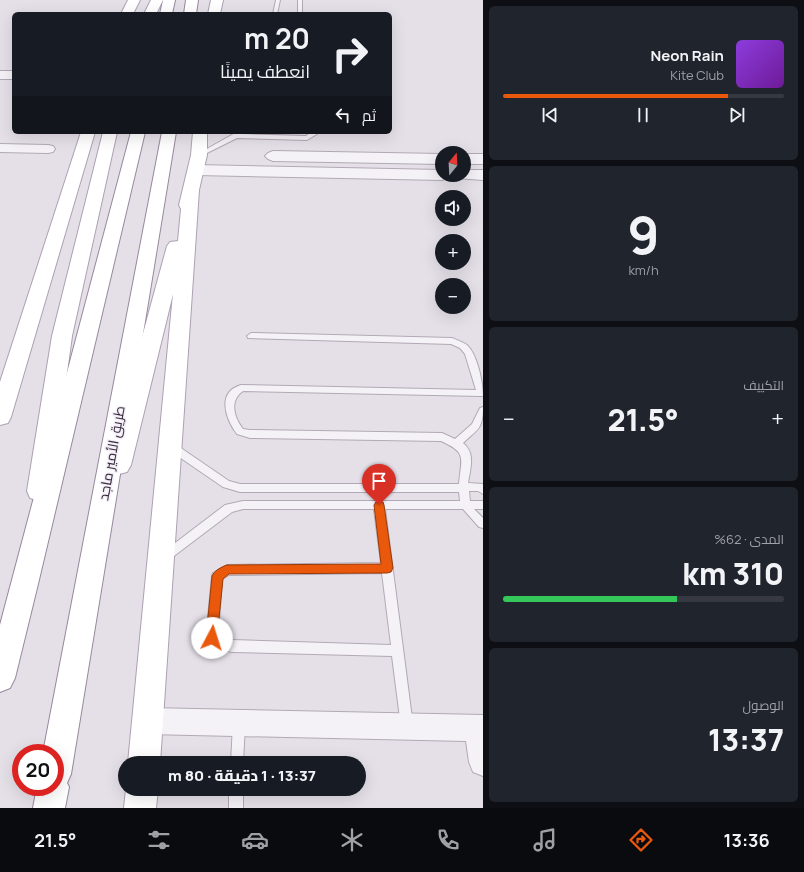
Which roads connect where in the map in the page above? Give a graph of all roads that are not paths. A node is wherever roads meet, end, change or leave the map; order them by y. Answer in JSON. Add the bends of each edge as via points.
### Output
{"nodes":[{"id":1,"x":127,"y":0,"type":"edge"},
{"id":2,"x":134,"y":0,"type":"edge"},
{"id":3,"x":144,"y":0,"type":"edge"},
{"id":4,"x":157,"y":0,"type":"edge"},
{"id":5,"x":169,"y":0,"type":"edge"},
{"id":6,"x":192,"y":0,"type":"edge"},
{"id":7,"x":206,"y":0,"type":"edge"},
{"id":8,"x":217,"y":0,"type":"edge"},
{"id":9,"x":278,"y":0,"type":"edge"},
{"id":10,"x":300,"y":0,"type":"edge"},
{"id":11,"x":124,"y":12,"type":"edge"},
{"id":12,"x":128,"y":12,"type":"edge"},
{"id":13,"x":140,"y":12,"type":"edge"},
{"id":14,"x":151,"y":12,"type":"edge"},
{"id":15,"x":166,"y":12,"type":"edge"},
{"id":16,"x":190,"y":12,"type":"edge"},
{"id":17,"x":206,"y":12,"type":"edge"},
{"id":18,"x":214,"y":12,"type":"edge"},
{"id":19,"x":275,"y":12,"type":"edge"},
{"id":20,"x":300,"y":12,"type":"edge"},
{"id":21,"x":0,"y":66,"type":"edge"},
{"id":22,"x":12,"y":66,"type":"edge"},
{"id":23,"x":0,"y":75,"type":"edge"},
{"id":24,"x":12,"y":75,"type":"edge"},
{"id":25,"x":87,"y":134,"type":"edge"},
{"id":26,"x":110,"y":134,"type":"edge"},
{"id":27,"x":138,"y":134,"type":"edge"},
{"id":28,"x":169,"y":134,"type":"edge"},
{"id":29,"x":200,"y":134,"type":"edge"},
{"id":30,"x":239,"y":134,"type":"edge"},
{"id":31,"x":314,"y":134,"type":"edge"},
{"id":32,"x":0,"y":148,"type":"edge"},
{"id":33,"x":48,"y":149,"type":"dead end"},
{"id":34,"x":105,"y":155,"type":"junction"},
{"id":35,"x":230,"y":156,"type":"dead end"},
{"id":36,"x":261,"y":156,"type":"dead end"},
{"id":37,"x":435,"y":159,"type":"edge"},
{"id":38,"x":471,"y":159,"type":"edge"},
{"id":39,"x":483,"y":159,"type":"edge"},
{"id":40,"x":195,"y":172,"type":"junction"},
{"id":41,"x":435,"y":175,"type":"edge"},
{"id":42,"x":471,"y":175,"type":"edge"},
{"id":43,"x":483,"y":175,"type":"edge"},
{"id":44,"x":251,"y":336,"type":"dead end"},
{"id":45,"x":482,"y":397,"type":"edge"},
{"id":46,"x":483,"y":410,"type":"edge"},
{"id":47,"x":0,"y":417,"type":"edge"},
{"id":48,"x":0,"y":423,"type":"edge"},
{"id":49,"x":458,"y":442,"type":"junction"},
{"id":50,"x":170,"y":446,"type":"junction"},
{"id":51,"x":463,"y":489,"type":"junction"},
{"id":52,"x":483,"y":490,"type":"edge"},
{"id":53,"x":379,"y":505,"type":"junction"},
{"id":54,"x":483,"y":505,"type":"edge"},
{"id":55,"x":466,"y":506,"type":"junction"},
{"id":56,"x":483,"y":524,"type":"edge"},
{"id":57,"x":161,"y":559,"type":"junction"},
{"id":58,"x":387,"y":568,"type":"junction"},
{"id":59,"x":88,"y":579,"type":"junction"},
{"id":60,"x":25,"y":584,"type":"junction"},
{"id":61,"x":398,"y":651,"type":"junction"},
{"id":62,"x":0,"y":678,"type":"edge"},
{"id":63,"x":148,"y":721,"type":"junction"},
{"id":64,"x":239,"y":722,"type":"junction"},
{"id":65,"x":408,"y":727,"type":"junction"},
{"id":66,"x":480,"y":728,"type":"edge"},
{"id":67,"x":60,"y":744,"type":"edge"},
{"id":68,"x":145,"y":756,"type":"edge"},
{"id":69,"x":237,"y":756,"type":"edge"},
{"id":70,"x":483,"y":762,"type":"edge"},
{"id":71,"x":51,"y":796,"type":"edge"},
{"id":72,"x":141,"y":796,"type":"edge"},
{"id":73,"x":236,"y":796,"type":"edge"},
{"id":74,"x":49,"y":808,"type":"edge"},
{"id":75,"x":140,"y":808,"type":"edge"},
{"id":76,"x":236,"y":808,"type":"edge"}],
"edges":[{"from":1,"to":11,"type":"main road"},
{"from":2,"to":12,"type":"main road"},
{"from":3,"to":13,"type":"main road"},
{"from":4,"to":14,"type":"main road"},
{"from":5,"to":15,"type":"main road"},
{"from":6,"to":16,"type":"main road"},
{"from":7,"to":17,"type":"main road"},
{"from":8,"to":18,"type":"main road"},
{"from":9,"to":19,"type":"lane"},
{"from":10,"to":20,"type":"lane"},
{"from":21,"to":22,"type":"street"},
{"from":23,"to":24,"type":"street"},
{"from":25,"to":47,"type":"main road"},
{"from":26,"to":34,"type":"main road"},
{"from":27,"to":60,"type":"main road"},
{"from":28,"to":59,"type":"main road","name":"طريق الأمير ماجد"},
{"from":29,"to":40,"type":"main road"},
{"from":30,"to":31,"type":"lane","via":[[307,138]]},
{"from":30,"to":40,"type":"lane"},
{"from":32,"to":33,"type":"street"},
{"from":34,"to":48,"type":"main road"},
{"from":34,"to":60,"type":"main road","via":[[62,336]]},
{"from":35,"to":40,"type":"street"},
{"from":36,"to":37,"type":"street"},
{"from":38,"to":39,"type":"street"},
{"from":40,"to":41,"type":"street"},
{"from":40,"to":50,"type":"main road"},
{"from":40,"to":59,"type":"main road"},
{"from":42,"to":43,"type":"street"},
{"from":44,"to":45,"type":"lane","via":[[452,342],[463,346],[469,353]]},
{"from":45,"to":49,"type":"lane","via":[[241,388],[230,397],[230,416],[240,432],[442,437]]},
{"from":46,"to":49,"type":"lane","via":[[476,426]]},
{"from":49,"to":51,"type":"lane","via":[[470,456]]},
{"from":50,"to":51,"type":"lane","via":[[226,484],[240,488]]},
{"from":50,"to":57,"type":"main road"},
{"from":51,"to":52,"type":"lane","via":[[480,487]]},
{"from":51,"to":55,"type":"lane"},
{"from":53,"to":55,"type":"lane"},
{"from":53,"to":57,"type":"lane","via":[[243,505],[229,508]]},
{"from":53,"to":58,"type":"lane"},
{"from":54,"to":55,"type":"lane"},
{"from":55,"to":56,"type":"lane"},
{"from":57,"to":63,"type":"main road"},
{"from":58,"to":61,"type":"lane"},
{"from":58,"to":61,"type":"lane","via":[[227,570],[217,576],[212,638],[220,644],[232,646]]},
{"from":59,"to":67,"type":"main road","name":"طريق الأمير ماجد"},
{"from":60,"to":62,"type":"main road"},
{"from":61,"to":65,"type":"lane"},
{"from":63,"to":64,"type":"street"},
{"from":63,"to":68,"type":"main road"},
{"from":64,"to":65,"type":"street"},
{"from":64,"to":69,"type":"lane"},
{"from":65,"to":66,"type":"street"},
{"from":66,"to":70,"type":"street"},
{"from":71,"to":74,"type":"main road"},
{"from":72,"to":75,"type":"main road"},
{"from":73,"to":76,"type":"lane"}]}
